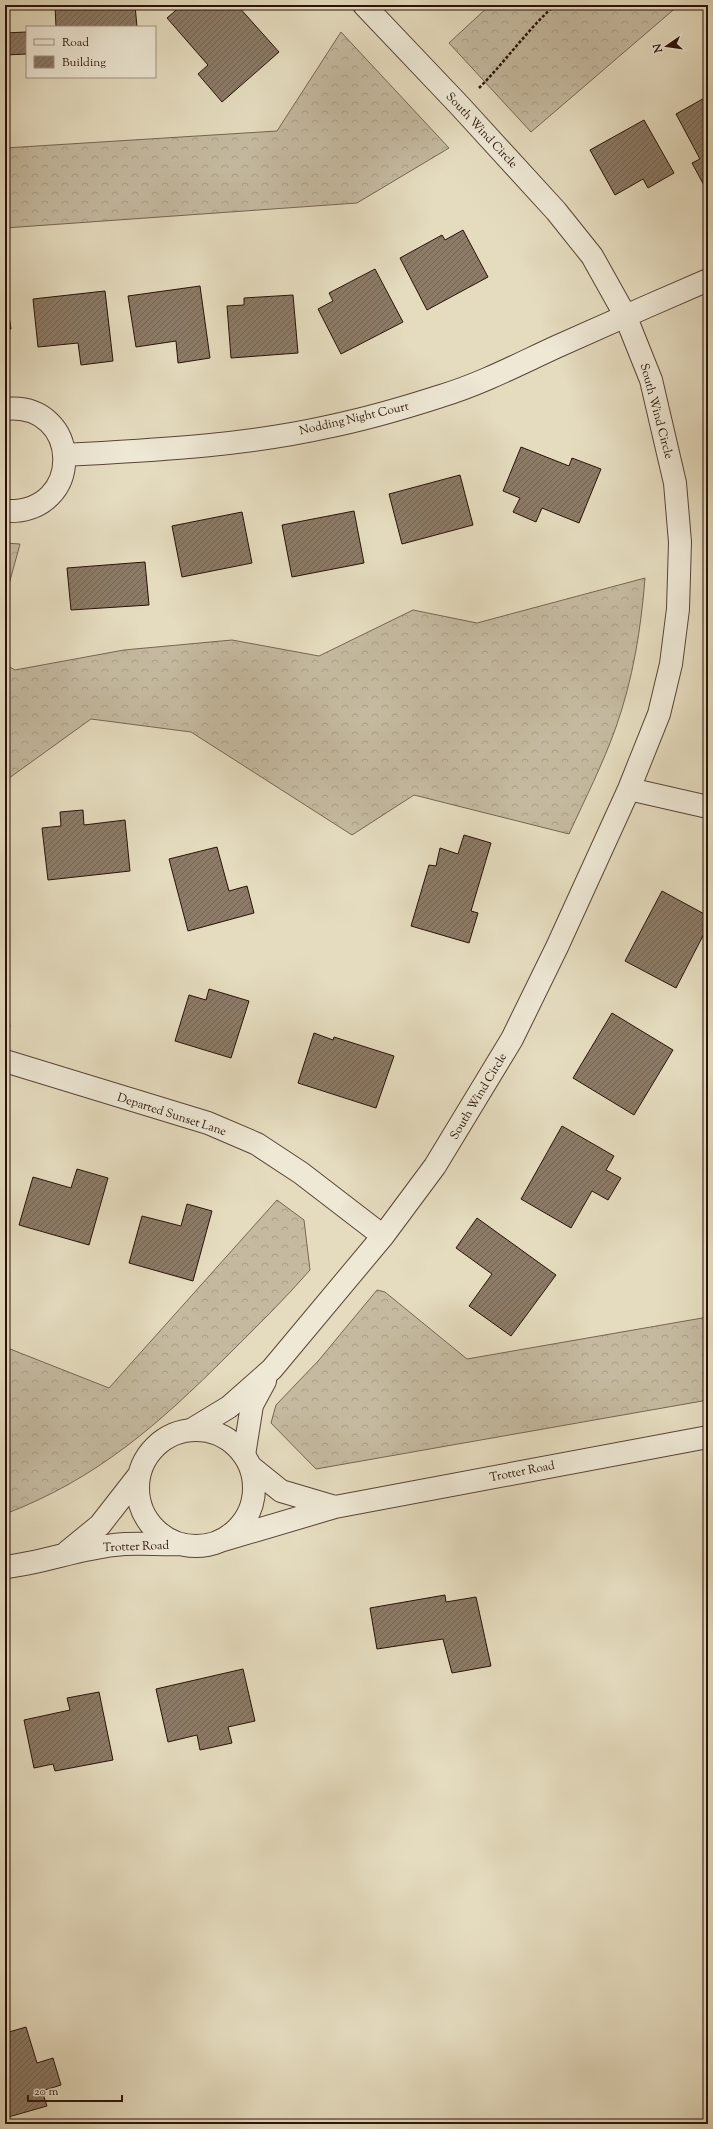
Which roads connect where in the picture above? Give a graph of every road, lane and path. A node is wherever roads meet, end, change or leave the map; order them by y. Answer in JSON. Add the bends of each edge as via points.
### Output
{"nodes":[{"id":1,"x":364,"y":5,"type":"edge"},
{"id":2,"x":555,"y":5,"type":"edge"},
{"id":3,"x":460,"y":106,"type":"junction"},
{"id":4,"x":708,"y":280,"type":"edge"},
{"id":5,"x":625,"y":316,"type":"junction"},
{"id":6,"x":5,"y":409,"type":"edge"},
{"id":7,"x":65,"y":455,"type":"junction"},
{"id":8,"x":5,"y":511,"type":"edge"},
{"id":9,"x":629,"y":789,"type":"junction"},
{"id":10,"x":708,"y":807,"type":"edge"},
{"id":11,"x":5,"y":1061,"type":"edge"},
{"id":12,"x":383,"y":1236,"type":"junction"},
{"id":13,"x":272,"y":1369,"type":"junction"},
{"id":14,"x":191,"y":1430,"type":"junction"},
{"id":15,"x":708,"y":1437,"type":"edge"},
{"id":16,"x":247,"y":1461,"type":"junction"},
{"id":17,"x":139,"y":1475,"type":"junction"},
{"id":18,"x":336,"y":1507,"type":"junction"},
{"id":19,"x":220,"y":1541,"type":"junction"},
{"id":20,"x":184,"y":1544,"type":"junction"},
{"id":21,"x":64,"y":1554,"type":"junction"},
{"id":22,"x":5,"y":1567,"type":"edge"}],
"edges":[{"from":1,"to":3,"type":"street","name":"South Wind Circle"},
{"from":2,"to":3,"type":"path","via":[[523,37],[501,66]]},
{"from":3,"to":5,"type":"street","name":"South Wind Circle","via":[[556,211],[592,256]]},
{"from":4,"to":5,"type":"street","name":"Nodding Night Court"},
{"from":5,"to":7,"type":"street","name":"Nodding Night Court","via":[[443,396],[349,422],[176,448]]},
{"from":5,"to":9,"type":"street","name":"South Wind Circle","via":[[651,380],[663,425],[675,483],[680,542],[678,609],[671,664],[659,714]]},
{"from":6,"to":7,"type":"street","via":[[20,407],[41,415],[59,433]]},
{"from":7,"to":8,"type":"street","via":[[65,469],[57,488],[46,500],[27,510]]},
{"from":9,"to":10,"type":"street"},
{"from":9,"to":12,"type":"street","name":"South Wind Circle","via":[[512,1039],[435,1166]]},
{"from":11,"to":12,"type":"street","name":"Departed Sunset Lane","via":[[208,1123],[257,1144],[301,1173]]},
{"from":12,"to":13,"type":"street","name":"South Wind Circle"},
{"from":13,"to":14,"type":"street","name":"South Wind Circle","via":[[229,1408]]},
{"from":13,"to":16,"type":"street","name":"South Wind Circle","via":[[252,1406]]},
{"from":14,"to":16,"type":"street","via":[[221,1435]]},
{"from":14,"to":17,"type":"street","via":[[174,1434],[158,1444],[146,1458]]},
{"from":15,"to":18,"type":"street","name":"Trotter Road"},
{"from":16,"to":18,"type":"street","name":"Trotter Road","via":[[281,1491]]},
{"from":16,"to":19,"type":"street","via":[[254,1488],[250,1510],[238,1528]]},
{"from":17,"to":20,"type":"street","via":[[138,1493],[143,1511],[153,1526],[167,1538]]},
{"from":17,"to":21,"type":"street","name":"Trotter Road","via":[[100,1525]]},
{"from":18,"to":19,"type":"street","name":"Trotter Road"},
{"from":19,"to":20,"type":"street","via":[[202,1546]]},
{"from":20,"to":21,"type":"street","name":"Trotter Road","via":[[115,1545]]},
{"from":21,"to":22,"type":"street","name":"Trotter Road"}]}
